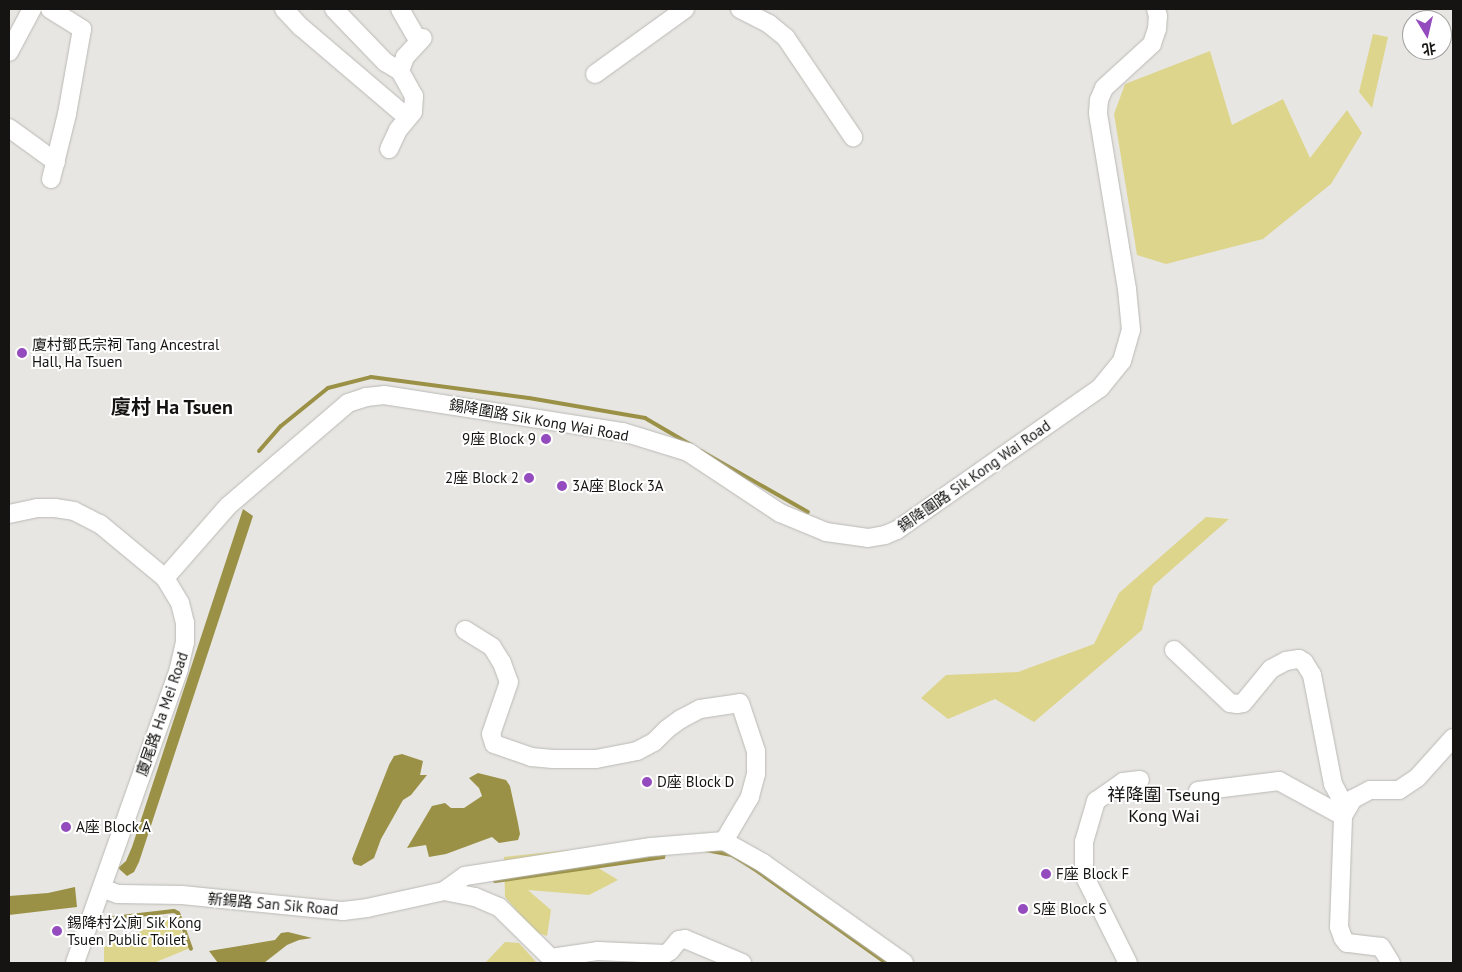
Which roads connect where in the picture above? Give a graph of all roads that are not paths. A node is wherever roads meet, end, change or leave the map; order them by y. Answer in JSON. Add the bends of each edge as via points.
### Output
{"nodes":[{"id":1,"x":32,"y":9,"type":"edge"},
{"id":2,"x":50,"y":9,"type":"edge"},
{"id":3,"x":284,"y":9,"type":"edge"},
{"id":4,"x":334,"y":9,"type":"edge"},
{"id":5,"x":400,"y":9,"type":"edge"},
{"id":6,"x":685,"y":9,"type":"edge"},
{"id":7,"x":740,"y":9,"type":"edge"},
{"id":8,"x":1156,"y":9,"type":"edge"},
{"id":9,"x":9,"y":52,"type":"edge"},
{"id":10,"x":400,"y":71,"type":"junction"},
{"id":11,"x":595,"y":74,"type":"dead end"},
{"id":12,"x":408,"y":118,"type":"junction"},
{"id":13,"x":9,"y":128,"type":"edge"},
{"id":14,"x":854,"y":137,"type":"dead end"},
{"id":15,"x":389,"y":149,"type":"dead end"},
{"id":16,"x":56,"y":162,"type":"junction"},
{"id":17,"x":51,"y":179,"type":"dead end"},
{"id":18,"x":9,"y":514,"type":"edge"},
{"id":19,"x":166,"y":578,"type":"junction"},
{"id":20,"x":465,"y":630,"type":"dead end"},
{"id":21,"x":1174,"y":650,"type":"dead end"},
{"id":22,"x":1453,"y":738,"type":"edge"},
{"id":23,"x":1140,"y":780,"type":"dead end"},
{"id":24,"x":1198,"y":791,"type":"dead end"},
{"id":25,"x":1345,"y":812,"type":"junction"},
{"id":26,"x":724,"y":841,"type":"junction"},
{"id":27,"x":102,"y":888,"type":"junction"},
{"id":28,"x":444,"y":891,"type":"junction"},
{"id":29,"x":554,"y":961,"type":"edge"},
{"id":30,"x":75,"y":963,"type":"edge"},
{"id":31,"x":742,"y":963,"type":"edge"},
{"id":32,"x":904,"y":963,"type":"edge"},
{"id":33,"x":1128,"y":963,"type":"edge"},
{"id":34,"x":1391,"y":963,"type":"edge"}],
"edges":[{"from":1,"to":9,"type":"street"},
{"from":2,"to":16,"type":"street","via":[[82,29]]},
{"from":3,"to":12,"type":"street"},
{"from":4,"to":10,"type":"street","via":[[385,62]]},
{"from":5,"to":10,"type":"street","via":[[422,40],[405,56]]},
{"from":6,"to":11,"type":"street"},
{"from":7,"to":14,"type":"street","via":[[769,24],[786,38]]},
{"from":8,"to":19,"type":"street","name":"錫降圍路 Sik Kong Wai Road","via":[[1158,16],[1152,44],[1104,88],[1099,100],[1098,113],[1131,330],[1122,361],[1100,388],[897,530],[868,538],[826,532],[780,514],[688,452],[624,432],[384,395],[348,403],[228,506]]},
{"from":10,"to":12,"type":"street","via":[[414,96],[415,106]]},
{"from":12,"to":15,"type":"street"},
{"from":13,"to":16,"type":"street"},
{"from":16,"to":17,"type":"street"},
{"from":18,"to":19,"type":"street","name":"廈尾路 Ha Mei Road","via":[[46,508],[84,515],[108,530]]},
{"from":19,"to":27,"type":"street","name":"廈尾路 Ha Mei Road","via":[[183,613],[186,632],[184,652]]},
{"from":20,"to":26,"type":"street","via":[[492,647],[509,682],[491,734],[494,744],[531,757],[553,760],[596,758],[637,751],[654,742],[681,718],[700,709],[740,703],[755,745],[756,774],[750,797]]},
{"from":21,"to":25,"type":"street","via":[[1230,703],[1237,704],[1244,703],[1271,669],[1286,661],[1299,659],[1304,662],[1312,675],[1333,784]]},
{"from":22,"to":25,"type":"street","via":[[1417,778],[1399,790],[1370,790],[1353,799]]},
{"from":23,"to":33,"type":"street","via":[[1122,782],[1096,801],[1084,842],[1084,875]]},
{"from":24,"to":25,"type":"street","via":[[1279,781]]},
{"from":25,"to":34,"type":"street","via":[[1339,927],[1342,938],[1347,943],[1382,947]]},
{"from":26,"to":28,"type":"street","via":[[651,847],[465,876]]},
{"from":26,"to":32,"type":"street","via":[[763,863]]},
{"from":27,"to":28,"type":"street","name":"新錫路 San Sik Road","via":[[118,894],[182,895],[343,911]]},
{"from":27,"to":30,"type":"street","name":"廈尾路 Ha Mei Road"},
{"from":28,"to":29,"type":"street","via":[[476,897],[499,908]]},
{"from":29,"to":31,"type":"street","via":[[598,951],[665,954],[684,939]]}]}
